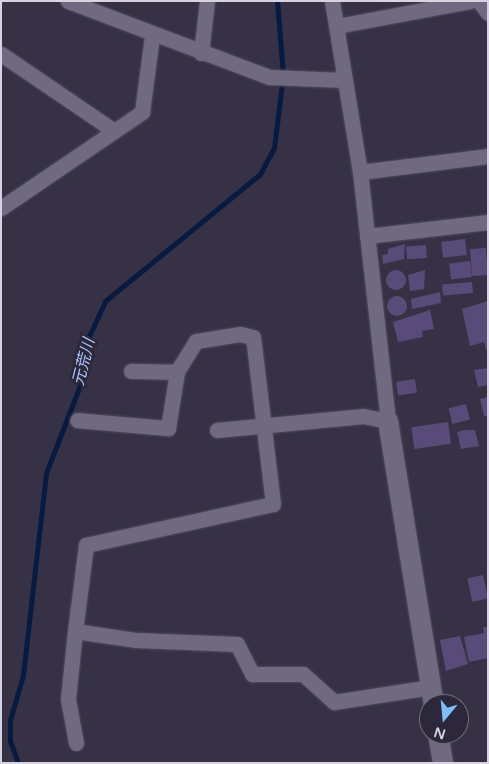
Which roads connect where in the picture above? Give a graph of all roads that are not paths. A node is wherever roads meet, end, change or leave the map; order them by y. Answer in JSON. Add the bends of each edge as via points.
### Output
{"nodes":[{"id":1,"x":68,"y":1,"type":"edge"},
{"id":2,"x":207,"y":1,"type":"edge"},
{"id":3,"x":332,"y":1,"type":"edge"},
{"id":4,"x":470,"y":1,"type":"edge"},
{"id":5,"x":479,"y":1,"type":"edge"},
{"id":6,"x":84,"y":5,"type":"edge"},
{"id":7,"x":488,"y":13,"type":"edge"},
{"id":8,"x":337,"y":26,"type":"junction"},
{"id":9,"x":152,"y":36,"type":"junction"},
{"id":10,"x":1,"y":54,"type":"edge"},
{"id":11,"x":201,"y":54,"type":"junction"},
{"id":12,"x":344,"y":80,"type":"junction"},
{"id":13,"x":113,"y":130,"type":"junction"},
{"id":14,"x":488,"y":156,"type":"edge"},
{"id":15,"x":360,"y":172,"type":"junction"},
{"id":16,"x":1,"y":208,"type":"edge"},
{"id":17,"x":488,"y":222,"type":"edge"},
{"id":18,"x":367,"y":236,"type":"junction"},
{"id":19,"x":130,"y":371,"type":"dead end"},
{"id":20,"x":177,"y":372,"type":"junction"},
{"id":21,"x":77,"y":420,"type":"dead end"},
{"id":22,"x":388,"y":421,"type":"junction"},
{"id":23,"x":264,"y":427,"type":"junction"},
{"id":24,"x":218,"y":430,"type":"dead end"},
{"id":25,"x":75,"y":631,"type":"junction"},
{"id":26,"x":432,"y":694,"type":"edge"},
{"id":27,"x":419,"y":696,"type":"edge"},
{"id":28,"x":76,"y":743,"type":"dead end"},
{"id":29,"x":440,"y":744,"type":"edge"},
{"id":30,"x":443,"y":763,"type":"edge"}],
"edges":[{"from":1,"to":6,"type":"street"},
{"from":2,"to":11,"type":"street"},
{"from":3,"to":8,"type":"street"},
{"from":4,"to":8,"type":"street"},
{"from":5,"to":7,"type":"street"},
{"from":6,"to":9,"type":"street"},
{"from":8,"to":12,"type":"street"},
{"from":9,"to":11,"type":"street"},
{"from":9,"to":13,"type":"street","via":[[142,112]]},
{"from":10,"to":13,"type":"street"},
{"from":11,"to":12,"type":"street","via":[[285,80]]},
{"from":12,"to":15,"type":"street"},
{"from":13,"to":16,"type":"street"},
{"from":14,"to":15,"type":"street"},
{"from":15,"to":18,"type":"street"},
{"from":17,"to":18,"type":"street"},
{"from":18,"to":22,"type":"street"},
{"from":19,"to":20,"type":"street"},
{"from":20,"to":21,"type":"street","via":[[168,428]]},
{"from":20,"to":23,"type":"street","via":[[196,341],[240,334],[253,338]]},
{"from":22,"to":23,"type":"street","via":[[363,416]]},
{"from":22,"to":26,"type":"street"},
{"from":23,"to":24,"type":"street"},
{"from":23,"to":25,"type":"street","via":[[273,504],[86,545]]},
{"from":25,"to":27,"type":"street","via":[[136,640],[238,644],[252,674],[303,674],[334,702]]},
{"from":25,"to":28,"type":"street","via":[[68,699]]},
{"from":29,"to":30,"type":"street"}]}
